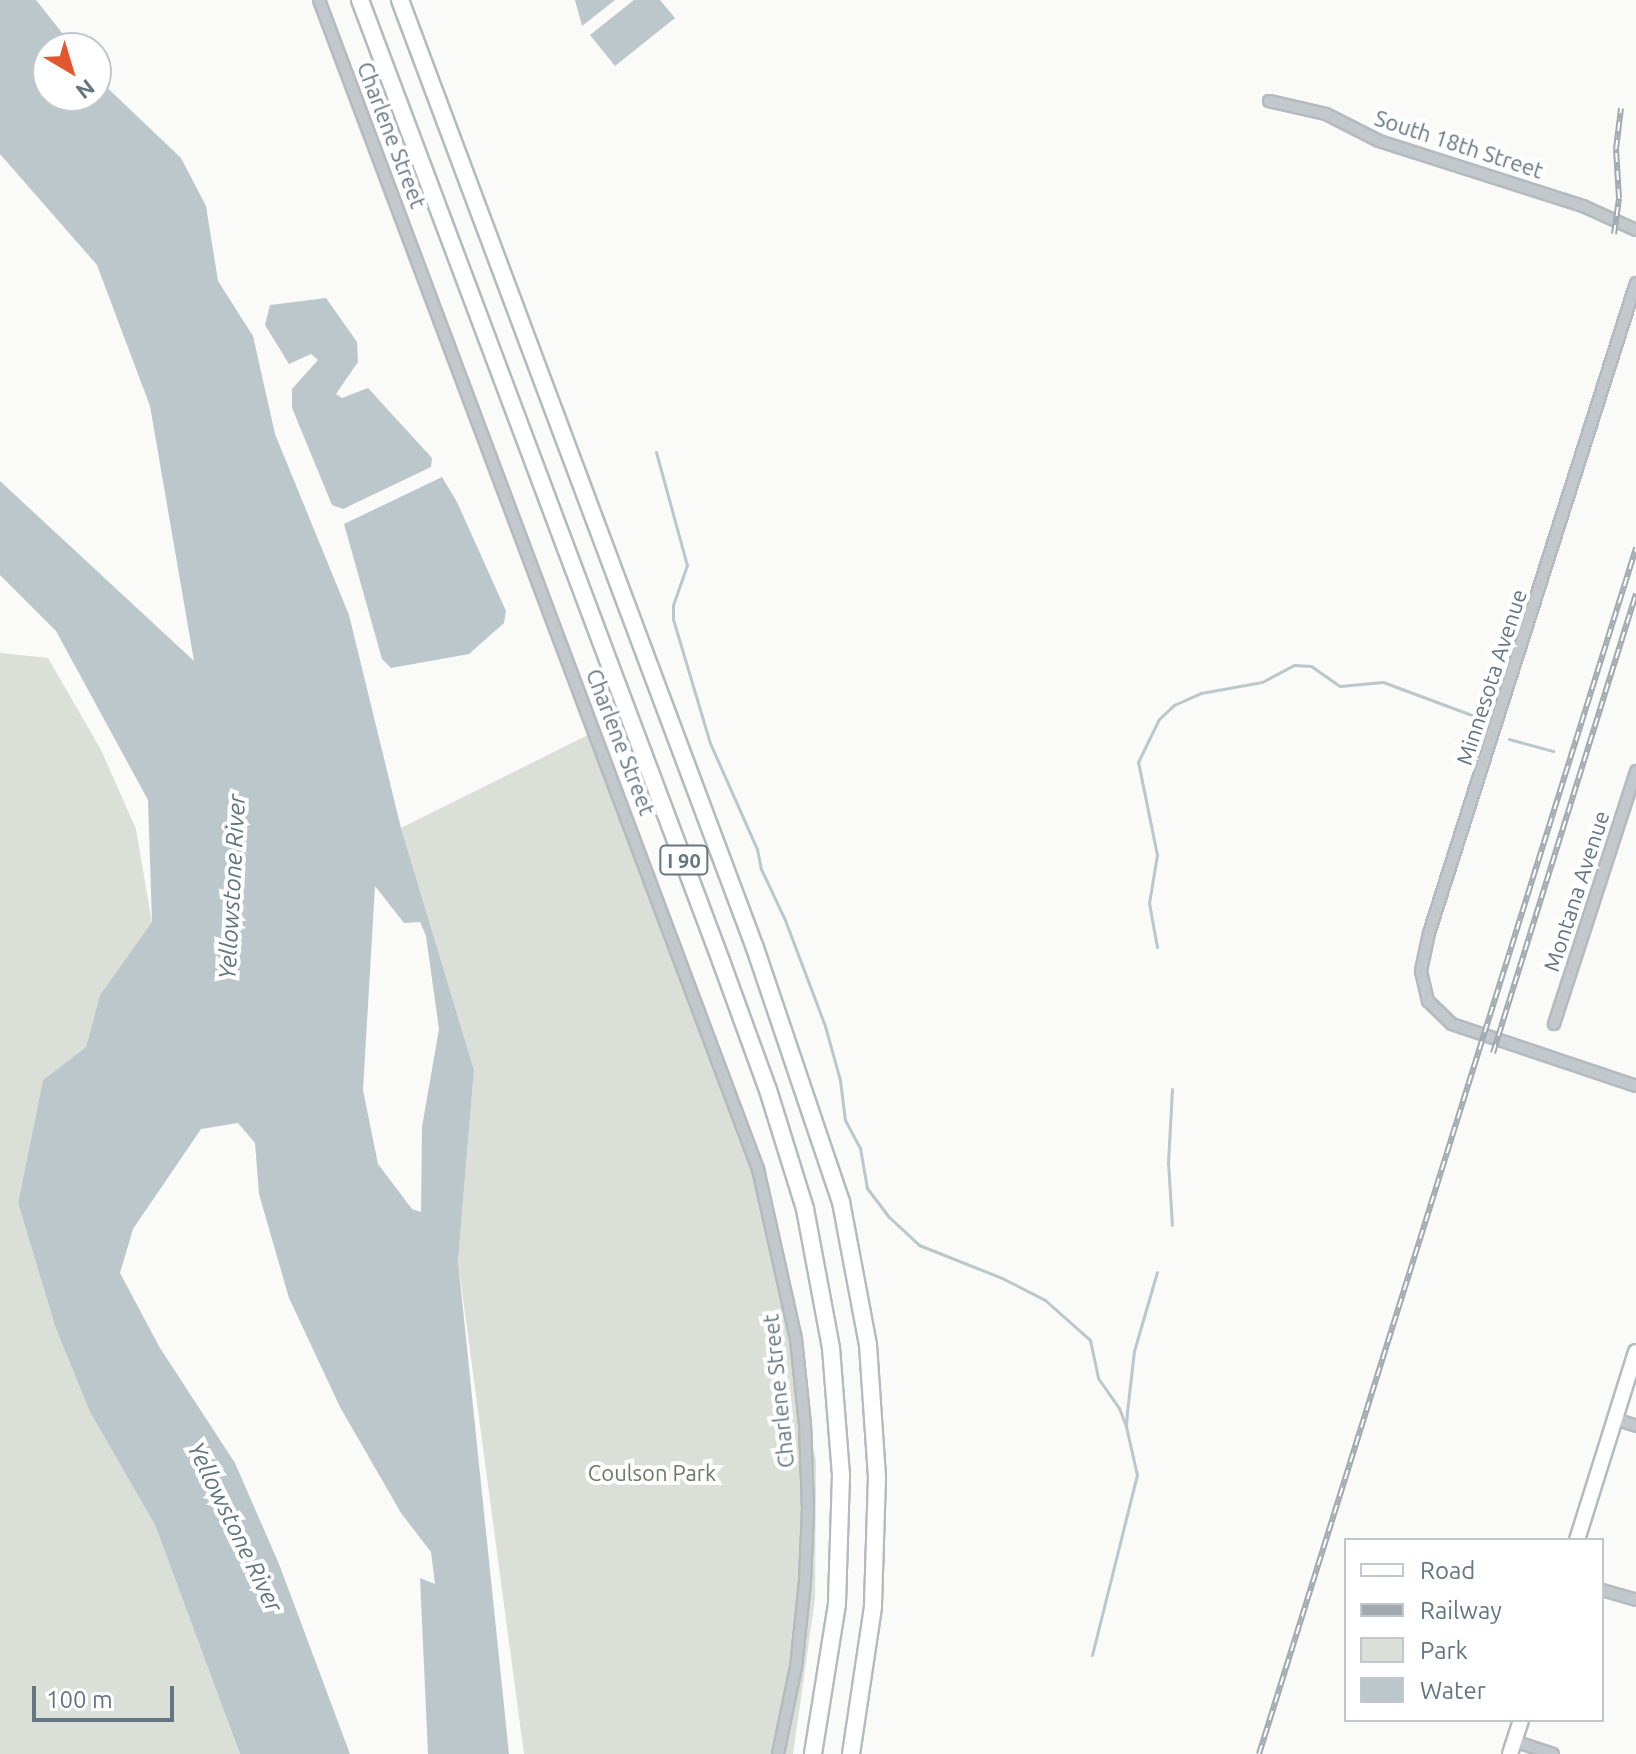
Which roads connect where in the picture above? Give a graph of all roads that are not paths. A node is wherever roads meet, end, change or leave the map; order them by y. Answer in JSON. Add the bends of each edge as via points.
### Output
{"nodes":[{"id":1,"x":319,"y":0,"type":"edge"},
{"id":2,"x":360,"y":0,"type":"edge"},
{"id":3,"x":400,"y":0,"type":"edge"},
{"id":4,"x":1269,"y":101,"type":"dead end"},
{"id":5,"x":1636,"y":230,"type":"edge"},
{"id":6,"x":1636,"y":283,"type":"edge"},
{"id":7,"x":1636,"y":771,"type":"edge"},
{"id":8,"x":1554,"y":1024,"type":"dead end"},
{"id":9,"x":1636,"y":1086,"type":"edge"},
{"id":10,"x":1636,"y":1352,"type":"edge"},
{"id":11,"x":1615,"y":1419,"type":"junction"},
{"id":12,"x":1636,"y":1426,"type":"edge"},
{"id":13,"x":1578,"y":1538,"type":"edge"},
{"id":14,"x":1604,"y":1591,"type":"edge"},
{"id":15,"x":1636,"y":1600,"type":"edge"},
{"id":16,"x":1520,"y":1722,"type":"edge"},
{"id":17,"x":1512,"y":1747,"type":"edge"},
{"id":18,"x":778,"y":1754,"type":"edge"},
{"id":19,"x":813,"y":1754,"type":"edge"},
{"id":20,"x":851,"y":1754,"type":"edge"},
{"id":21,"x":1553,"y":1754,"type":"edge"}],
"edges":[{"from":1,"to":18,"type":"street","name":"Charlene Street","via":[[758,1169],[796,1339],[806,1438],[805,1582],[796,1667]]},
{"from":2,"to":19,"type":"highway","number":"I 90","via":[[721,961],[805,1209],[831,1348],[841,1475],[837,1604]]},
{"from":3,"to":20,"type":"highway","number":"I 90","via":[[755,948],[841,1202],[868,1345],[877,1477],[873,1607]]},
{"from":4,"to":5,"type":"street","name":"South 18th Street","via":[[1326,114],[1379,141],[1583,206]]},
{"from":6,"to":9,"type":"street","name":"Minnesota Avenue","via":[[1423,957],[1422,982],[1434,1011],[1464,1030]]},
{"from":7,"to":8,"type":"street","name":"Montana Avenue"},
{"from":10,"to":11,"type":"main road"},
{"from":11,"to":12,"type":"street"},
{"from":11,"to":13,"type":"main road"},
{"from":14,"to":15,"type":"street"},
{"from":16,"to":17,"type":"main road"},
{"from":17,"to":21,"type":"street"}]}
